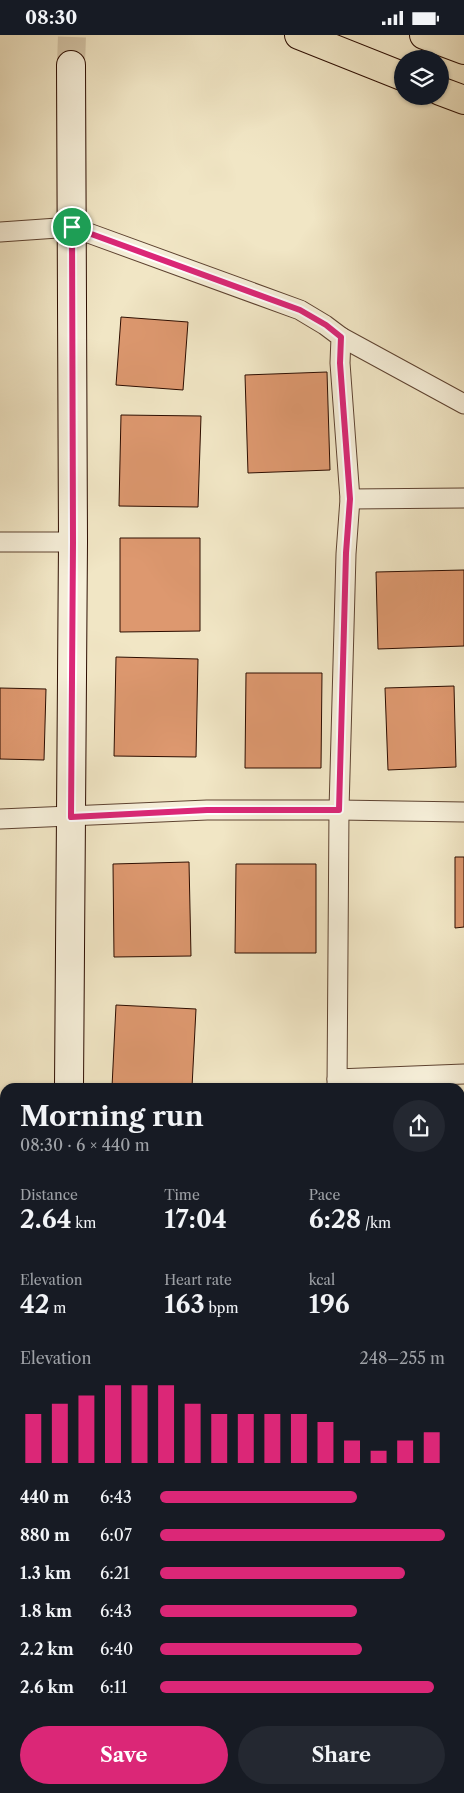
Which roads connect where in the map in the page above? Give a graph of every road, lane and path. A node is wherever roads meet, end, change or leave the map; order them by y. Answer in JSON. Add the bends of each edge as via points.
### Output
{"nodes":[{"id":1,"x":299,"y":35,"type":"edge"},
{"id":2,"x":424,"y":35,"type":"edge"},
{"id":3,"x":464,"y":50,"type":"edge"},
{"id":4,"x":72,"y":65,"type":"tunnel mouth"},
{"id":5,"x":394,"y":73,"type":"edge"},
{"id":6,"x":449,"y":94,"type":"edge"},
{"id":7,"x":464,"y":100,"type":"edge"},
{"id":8,"x":72,"y":227,"type":"junction"},
{"id":9,"x":0,"y":232,"type":"edge"},
{"id":10,"x":341,"y":337,"type":"junction"},
{"id":11,"x":464,"y":404,"type":"edge"},
{"id":12,"x":464,"y":498,"type":"edge"},
{"id":13,"x":350,"y":499,"type":"junction"},
{"id":14,"x":0,"y":542,"type":"edge"},
{"id":15,"x":73,"y":542,"type":"junction"},
{"id":16,"x":339,"y":810,"type":"junction"},
{"id":17,"x":464,"y":812,"type":"edge"},
{"id":18,"x":71,"y":817,"type":"junction"},
{"id":19,"x":0,"y":819,"type":"edge"},
{"id":20,"x":464,"y":1074,"type":"edge"},
{"id":21,"x":69,"y":1083,"type":"edge"},
{"id":22,"x":337,"y":1083,"type":"edge"}],
"edges":[{"from":1,"to":5,"type":"highway"},
{"from":2,"to":3,"type":"highway"},
{"from":4,"to":8,"type":"street"},
{"from":6,"to":7,"type":"highway"},
{"from":8,"to":9,"type":"street"},
{"from":8,"to":10,"type":"street","via":[[300,310]]},
{"from":8,"to":15,"type":"street"},
{"from":10,"to":11,"type":"street"},
{"from":10,"to":13,"type":"street"},
{"from":12,"to":13,"type":"street"},
{"from":13,"to":16,"type":"street"},
{"from":14,"to":15,"type":"street"},
{"from":15,"to":18,"type":"street"},
{"from":16,"to":17,"type":"street"},
{"from":16,"to":18,"type":"street","via":[[207,810]]},
{"from":16,"to":22,"type":"street"},
{"from":18,"to":19,"type":"street"},
{"from":18,"to":21,"type":"street"},
{"from":20,"to":22,"type":"street"}]}
